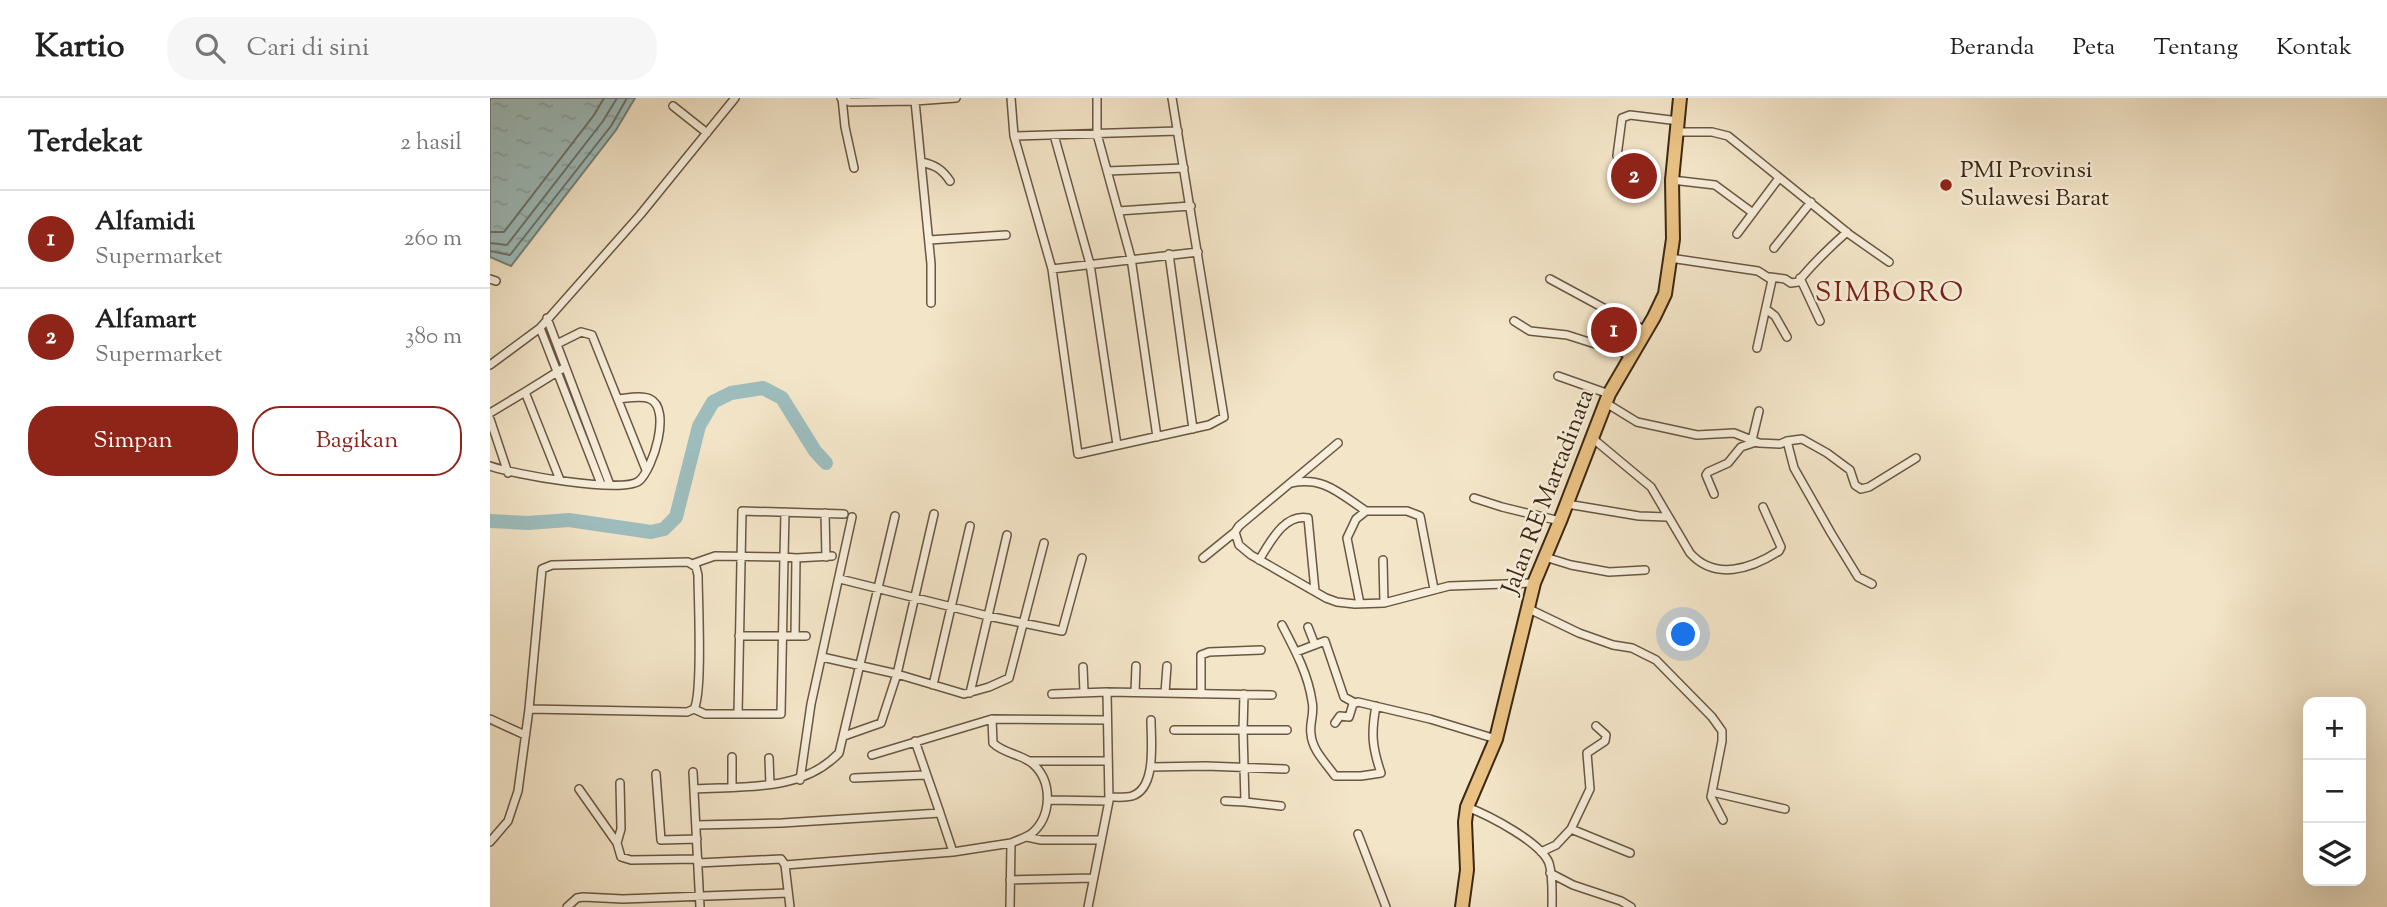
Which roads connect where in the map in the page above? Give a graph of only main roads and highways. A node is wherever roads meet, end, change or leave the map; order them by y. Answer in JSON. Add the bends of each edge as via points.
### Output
{"nodes":[{"id":1,"x":1680,"y":98,"type":"edge"},
{"id":2,"x":1462,"y":907,"type":"edge"}],
"edges":[{"from":1,"to":2,"type":"highway","name":"Jalan RE Martadinata","via":[[1672,180],[1673,239],[1665,294],[1607,399],[1534,583],[1496,738],[1467,807]]}]}
